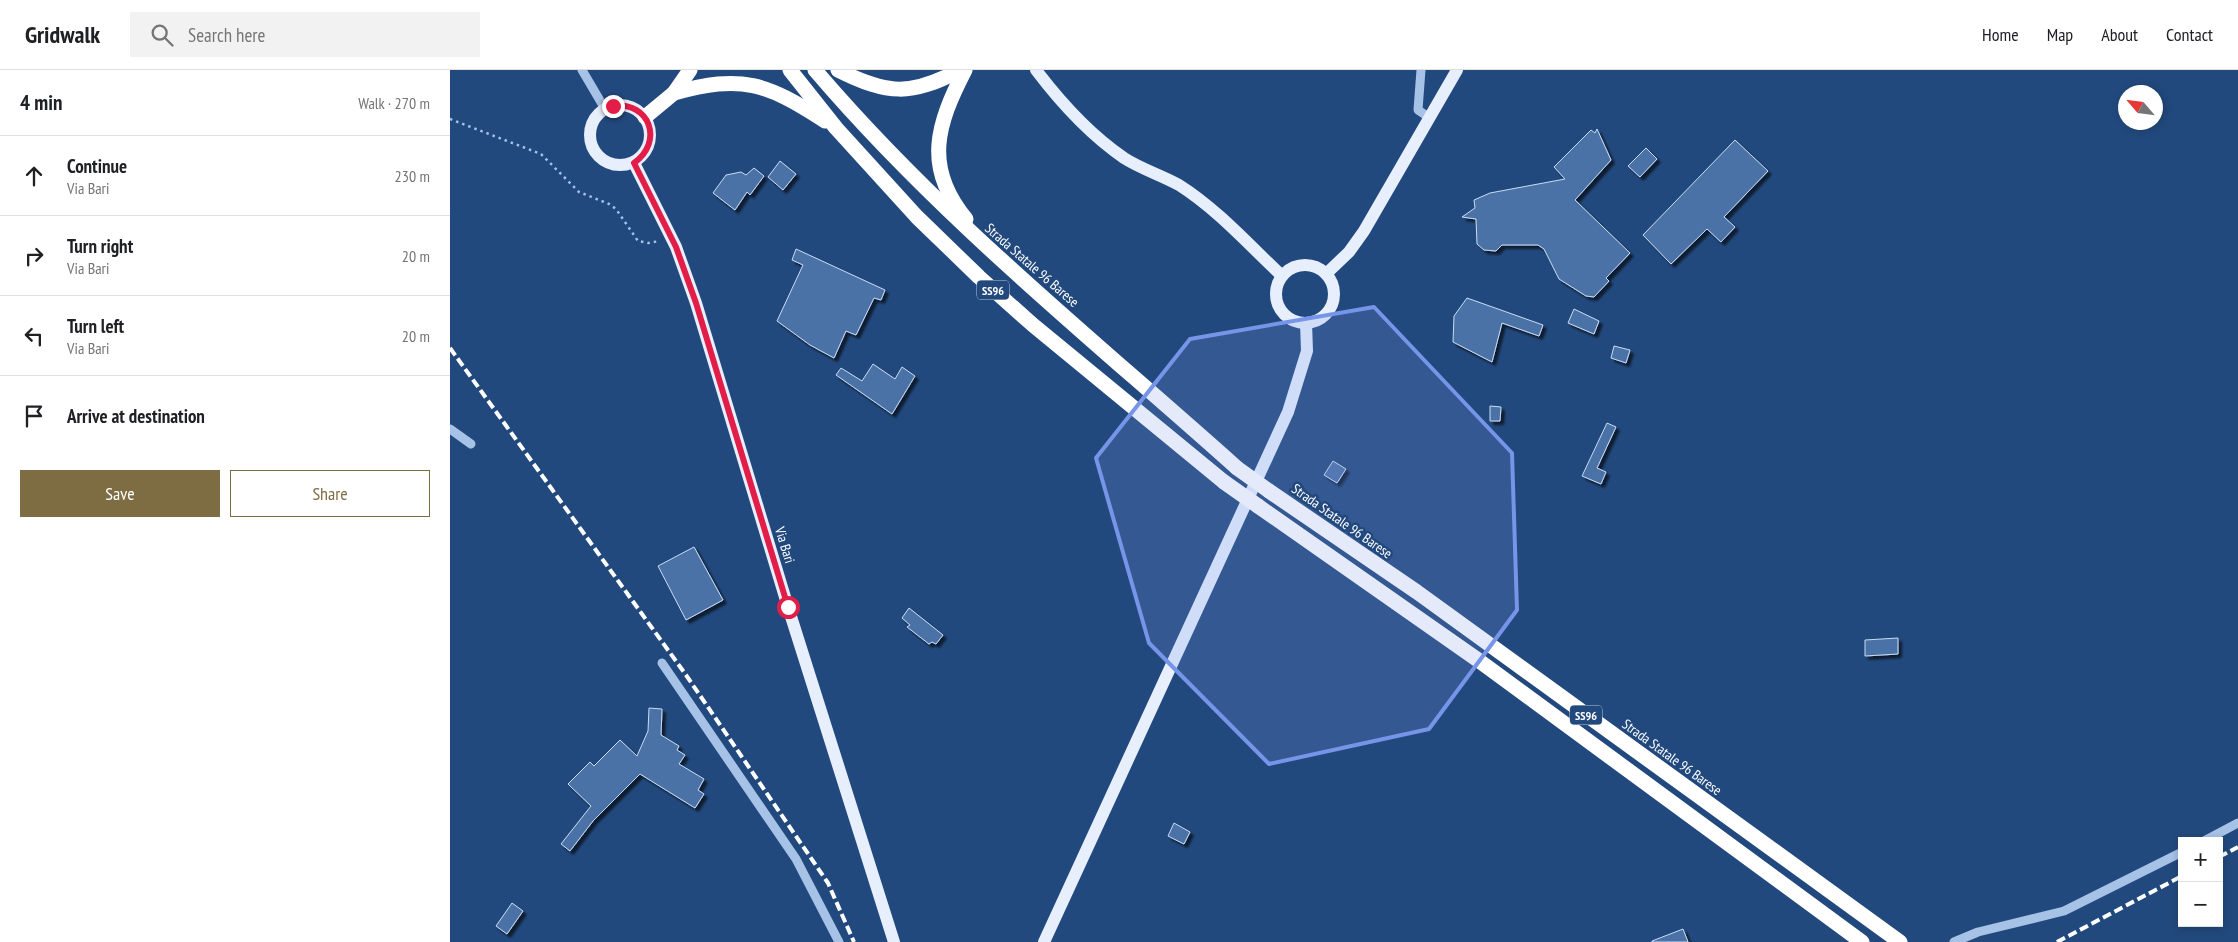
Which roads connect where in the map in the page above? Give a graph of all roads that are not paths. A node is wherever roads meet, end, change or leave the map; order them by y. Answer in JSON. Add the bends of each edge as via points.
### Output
{"nodes":[{"id":1,"x":582,"y":70,"type":"edge"},
{"id":2,"x":690,"y":70,"type":"edge"},
{"id":3,"x":790,"y":70,"type":"edge"},
{"id":4,"x":815,"y":70,"type":"edge"},
{"id":5,"x":838,"y":70,"type":"edge"},
{"id":6,"x":960,"y":70,"type":"edge"},
{"id":7,"x":965,"y":70,"type":"edge"},
{"id":8,"x":1036,"y":70,"type":"edge"},
{"id":9,"x":1421,"y":70,"type":"edge"},
{"id":10,"x":1457,"y":70,"type":"edge"},
{"id":11,"x":674,"y":93,"type":"junction"},
{"id":12,"x":604,"y":109,"type":"junction"},
{"id":13,"x":645,"y":117,"type":"junction"},
{"id":14,"x":1430,"y":118,"type":"junction"},
{"id":15,"x":836,"y":128,"type":"junction"},
{"id":16,"x":634,"y":163,"type":"junction"},
{"id":17,"x":997,"y":256,"type":"junction"},
{"id":18,"x":1326,"y":274,"type":"junction"},
{"id":19,"x":1282,"y":275,"type":"junction"},
{"id":20,"x":1306,"y":323,"type":"junction"},
{"id":21,"x":450,"y":429,"type":"edge"},
{"id":22,"x":471,"y":444,"type":"dead end"},
{"id":23,"x":662,"y":664,"type":"dead end"},
{"id":24,"x":2238,"y":823,"type":"edge"},
{"id":25,"x":2212,"y":837,"type":"edge"},
{"id":26,"x":2178,"y":854,"type":"edge"},
{"id":27,"x":839,"y":942,"type":"edge"},
{"id":28,"x":894,"y":942,"type":"edge"},
{"id":29,"x":1044,"y":942,"type":"edge"},
{"id":30,"x":1862,"y":942,"type":"edge"},
{"id":31,"x":1900,"y":942,"type":"edge"},
{"id":32,"x":1954,"y":942,"type":"edge"}],
"edges":[{"from":1,"to":12,"type":"street"},
{"from":2,"to":11,"type":"highway"},
{"from":3,"to":15,"type":"highway","number":"SS96"},
{"from":4,"to":17,"type":"highway","name":"Strada Statale 96 Barese","number":"SS96","via":[[933,197]]},
{"from":5,"to":6,"type":"highway","via":[[878,87],[898,90],[937,82]]},
{"from":7,"to":17,"type":"highway","via":[[941,123],[940,166],[945,186],[956,207]]},
{"from":8,"to":19,"type":"main road","via":[[1074,116],[1098,138],[1126,159],[1178,185],[1204,204]]},
{"from":9,"to":14,"type":"street","via":[[1418,110]]},
{"from":10,"to":14,"type":"main road"},
{"from":11,"to":13,"type":"highway"},
{"from":11,"to":15,"type":"highway","via":[[720,83],[756,86],[793,100]]},
{"from":12,"to":13,"type":"main road","via":[[622,104],[638,110]]},
{"from":12,"to":16,"type":"main road","via":[[592,123],[593,150],[606,163],[625,166]]},
{"from":13,"to":16,"type":"main road","via":[[651,134],[650,142],[647,151]]},
{"from":14,"to":18,"type":"main road","via":[[1364,231],[1349,252]]},
{"from":15,"to":30,"type":"highway","number":"SS96","bridge":true,"via":[[979,277],[1224,482],[1478,660]]},
{"from":16,"to":28,"type":"main road","name":"Via Bari","via":[[672,239],[696,303]]},
{"from":17,"to":31,"type":"highway","name":"Strada Statale 96 Barese","number":"SS96","bridge":true,"via":[[1237,468],[1417,592]]},
{"from":18,"to":19,"type":"main road","via":[[1319,268],[1299,264]]},
{"from":18,"to":20,"type":"main road","via":[[1334,291],[1330,309],[1324,316]]},
{"from":19,"to":20,"type":"main road","via":[[1275,293],[1281,311],[1296,322]]},
{"from":20,"to":29,"type":"main road","via":[[1307,351],[1288,412]]},
{"from":21,"to":22,"type":"street"},
{"from":23,"to":27,"type":"street","via":[[796,859]]},
{"from":24,"to":25,"type":"street"},
{"from":26,"to":32,"type":"street","via":[[2064,911],[1978,932]]}]}
